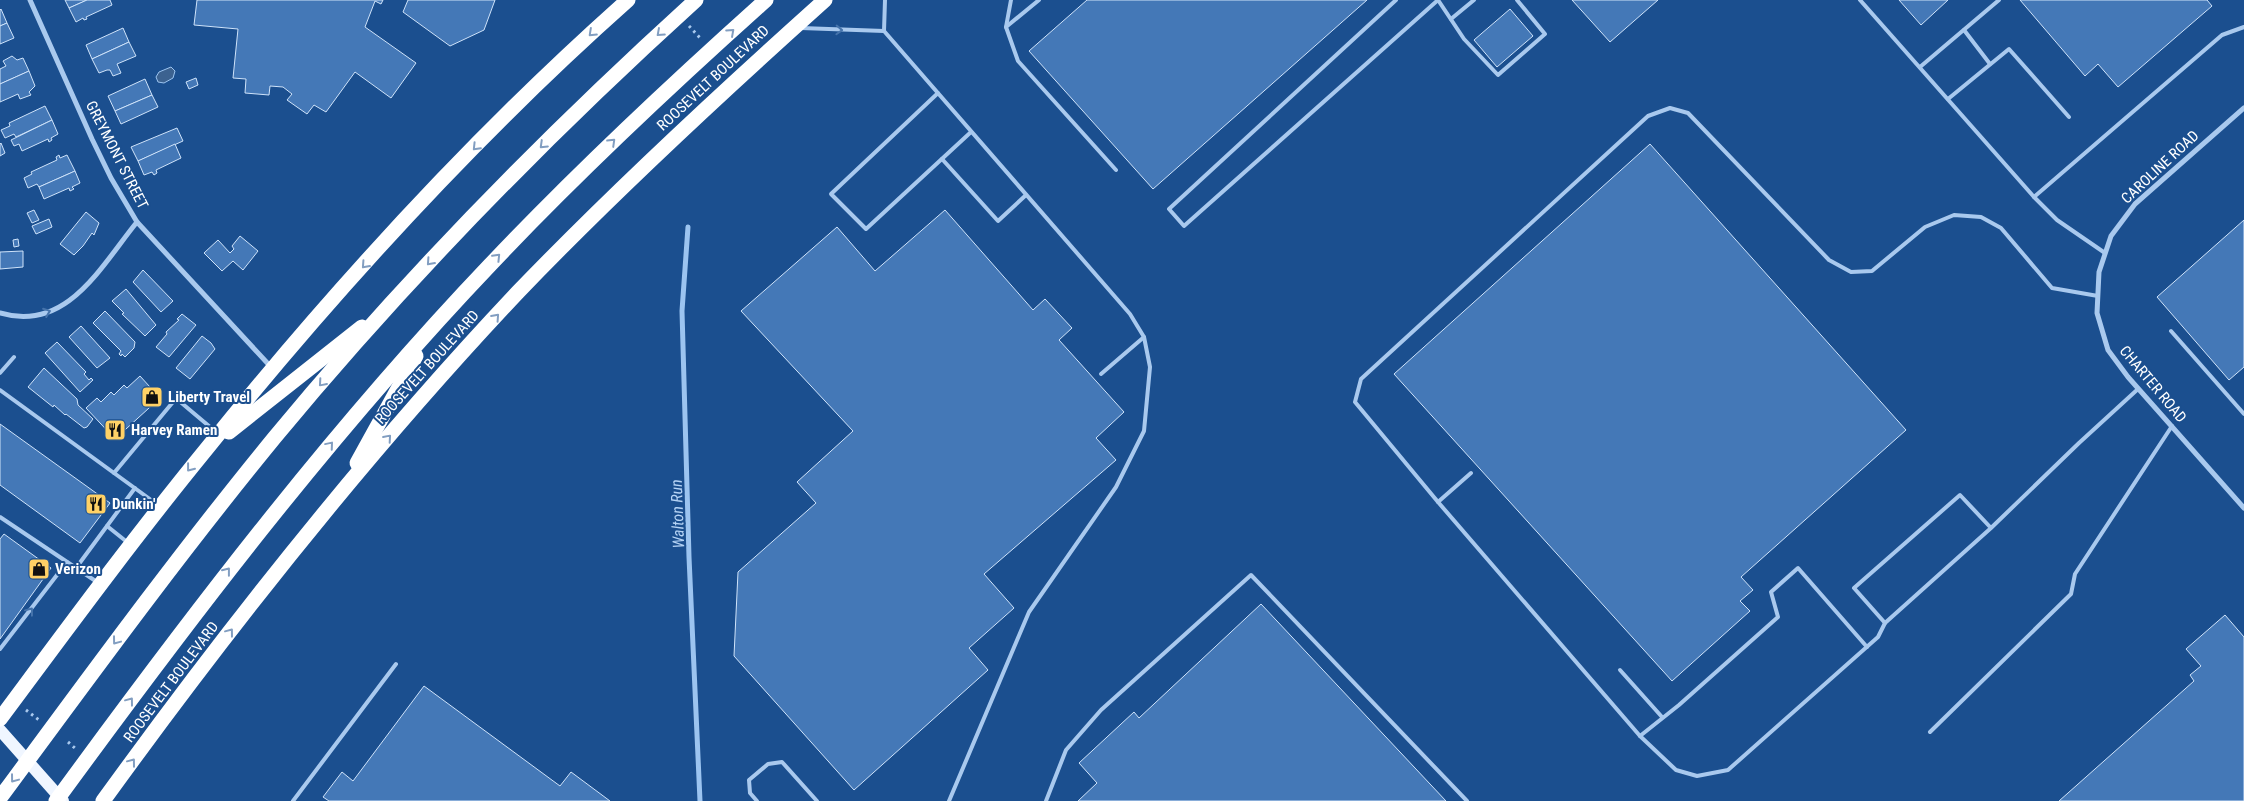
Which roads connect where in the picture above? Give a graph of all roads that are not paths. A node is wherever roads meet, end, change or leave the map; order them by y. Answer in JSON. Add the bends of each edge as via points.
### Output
{"nodes":[{"id":1,"x":30,"y":0,"type":"edge"},
{"id":2,"x":628,"y":0,"type":"edge"},
{"id":3,"x":696,"y":0,"type":"edge"},
{"id":4,"x":766,"y":0,"type":"edge"},
{"id":5,"x":825,"y":0,"type":"edge"},
{"id":6,"x":885,"y":0,"type":"edge"},
{"id":7,"x":1012,"y":0,"type":"edge"},
{"id":8,"x":1039,"y":0,"type":"edge"},
{"id":9,"x":1396,"y":0,"type":"edge"},
{"id":10,"x":1438,"y":0,"type":"edge"},
{"id":11,"x":1474,"y":0,"type":"edge"},
{"id":12,"x":1517,"y":0,"type":"edge"},
{"id":13,"x":1860,"y":0,"type":"edge"},
{"id":14,"x":1999,"y":0,"type":"edge"},
{"id":15,"x":1451,"y":19,"type":"junction"},
{"id":16,"x":1006,"y":27,"type":"junction"},
{"id":17,"x":2244,"y":27,"type":"edge"},
{"id":18,"x":794,"y":28,"type":"junction"},
{"id":19,"x":1964,"y":30,"type":"junction"},
{"id":20,"x":884,"y":31,"type":"junction"},
{"id":21,"x":1990,"y":64,"type":"junction"},
{"id":22,"x":1920,"y":68,"type":"junction"},
{"id":23,"x":938,"y":93,"type":"junction"},
{"id":24,"x":1948,"y":99,"type":"junction"},
{"id":25,"x":2244,"y":108,"type":"edge"},
{"id":26,"x":2070,"y":117,"type":"dead end"},
{"id":27,"x":971,"y":132,"type":"junction"},
{"id":28,"x":942,"y":159,"type":"junction"},
{"id":29,"x":1116,"y":170,"type":"dead end"},
{"id":30,"x":1026,"y":195,"type":"junction"},
{"id":31,"x":2034,"y":197,"type":"junction"},
{"id":32,"x":137,"y":222,"type":"junction"},
{"id":33,"x":2105,"y":253,"type":"junction"},
{"id":34,"x":2098,"y":296,"type":"junction"},
{"id":35,"x":394,"y":301,"type":"junction"},
{"id":36,"x":0,"y":313,"type":"edge"},
{"id":37,"x":429,"y":332,"type":"junction"},
{"id":38,"x":2171,"y":332,"type":"dead end"},
{"id":39,"x":1144,"y":337,"type":"junction"},
{"id":40,"x":14,"y":357,"type":"dead end"},
{"id":41,"x":273,"y":369,"type":"junction"},
{"id":42,"x":0,"y":373,"type":"edge"},
{"id":43,"x":1101,"y":374,"type":"dead end"},
{"id":44,"x":2138,"y":389,"type":"junction"},
{"id":45,"x":0,"y":390,"type":"edge"},
{"id":46,"x":2244,"y":414,"type":"edge"},
{"id":47,"x":2172,"y":426,"type":"junction"},
{"id":48,"x":220,"y":436,"type":"junction"},
{"id":49,"x":114,"y":473,"type":"junction"},
{"id":50,"x":1471,"y":473,"type":"dead end"},
{"id":51,"x":135,"y":488,"type":"junction"},
{"id":52,"x":342,"y":491,"type":"junction"},
{"id":53,"x":1438,"y":502,"type":"junction"},
{"id":54,"x":160,"y":506,"type":"junction"},
{"id":55,"x":2244,"y":508,"type":"edge"},
{"id":56,"x":0,"y":517,"type":"edge"},
{"id":57,"x":107,"y":526,"type":"junction"},
{"id":58,"x":1991,"y":528,"type":"junction"},
{"id":59,"x":131,"y":544,"type":"junction"},
{"id":60,"x":67,"y":562,"type":"junction"},
{"id":61,"x":76,"y":568,"type":"junction"},
{"id":62,"x":101,"y":585,"type":"junction"},
{"id":63,"x":1885,"y":623,"type":"junction"},
{"id":64,"x":1867,"y":646,"type":"junction"},
{"id":65,"x":0,"y":649,"type":"edge"},
{"id":66,"x":396,"y":664,"type":"dead end"},
{"id":67,"x":1620,"y":670,"type":"dead end"},
{"id":68,"x":1662,"y":717,"type":"junction"},
{"id":69,"x":0,"y":719,"type":"edge"},
{"id":70,"x":0,"y":730,"type":"edge"},
{"id":71,"x":1930,"y":732,"type":"dead end"},
{"id":72,"x":1640,"y":736,"type":"junction"},
{"id":73,"x":27,"y":761,"type":"junction"},
{"id":74,"x":0,"y":798,"type":"edge"},
{"id":75,"x":59,"y":800,"type":"edge"},
{"id":76,"x":103,"y":801,"type":"edge"},
{"id":77,"x":293,"y":801,"type":"edge"},
{"id":78,"x":757,"y":801,"type":"edge"},
{"id":79,"x":817,"y":801,"type":"edge"},
{"id":80,"x":948,"y":801,"type":"edge"},
{"id":81,"x":1046,"y":801,"type":"edge"},
{"id":82,"x":1466,"y":801,"type":"edge"}],
"edges":[{"from":1,"to":32,"type":"street","name":"GREYMONT STREET","via":[[92,139]]},
{"from":2,"to":41,"type":"highway","one_way":true,"via":[[421,203]]},
{"from":3,"to":35,"type":"highway","one_way":true,"via":[[517,170]]},
{"from":37,"to":4,"type":"highway","name":"ROOSEVELT BOULEVARD","one_way":true,"via":[[563,190]]},
{"from":5,"to":18,"type":"highway","name":"ROOSEVELT BOULEVARD"},
{"from":6,"to":20,"type":"lane"},
{"from":7,"to":16,"type":"lane"},
{"from":8,"to":16,"type":"lane"},
{"from":9,"to":10,"type":"lane","via":[[1170,210],[1184,226]]},
{"from":10,"to":15,"type":"lane"},
{"from":11,"to":15,"type":"lane"},
{"from":12,"to":15,"type":"lane","via":[[1545,34],[1498,75],[1464,39]]},
{"from":13,"to":22,"type":"lane"},
{"from":14,"to":19,"type":"lane"},
{"from":16,"to":29,"type":"lane","via":[[1018,61]]},
{"from":17,"to":31,"type":"lane","via":[[2222,34]]},
{"from":18,"to":20,"type":"lane","one_way":true},
{"from":52,"to":18,"type":"highway","name":"ROOSEVELT BOULEVARD","one_way":true,"via":[[491,322],[578,230],[711,102]]},
{"from":19,"to":21,"type":"lane"},
{"from":19,"to":22,"type":"lane"},
{"from":20,"to":23,"type":"lane"},
{"from":21,"to":24,"type":"lane"},
{"from":21,"to":26,"type":"lane","via":[[2008,49]]},
{"from":22,"to":24,"type":"lane"},
{"from":23,"to":27,"type":"lane"},
{"from":23,"to":28,"type":"lane","via":[[831,194],[866,229]]},
{"from":24,"to":31,"type":"lane"},
{"from":25,"to":33,"type":"street","name":"CAROLINE ROAD","via":[[2135,204],[2111,236]]},
{"from":27,"to":28,"type":"lane"},
{"from":27,"to":30,"type":"lane"},
{"from":28,"to":30,"type":"lane","via":[[998,221]]},
{"from":30,"to":39,"type":"lane","via":[[1130,314]]},
{"from":31,"to":33,"type":"lane","via":[[2057,220]]},
{"from":36,"to":32,"type":"street","one_way":true,"via":[[35,317],[60,308],[79,294]]},
{"from":32,"to":41,"type":"street","name":"GREYMONT STREET"},
{"from":33,"to":34,"type":"street","name":"CHARTER ROAD","via":[[2098,272]]},
{"from":34,"to":44,"type":"street","name":"CHARTER ROAD","via":[[2098,313],[2108,350]]},
{"from":34,"to":53,"type":"lane","via":[[2052,288],[2001,228],[1981,217],[1954,215],[1925,227],[1872,271],[1850,272],[1829,260],[1688,113],[1670,108],[1648,116],[1361,379],[1355,402]]},
{"from":35,"to":48,"type":"highway"},
{"from":35,"to":73,"type":"highway","one_way":true,"via":[[276,436],[210,518]]},
{"from":37,"to":52,"type":"highway"},
{"from":75,"to":37,"type":"highway","name":"ROOSEVELT BOULEVARD","one_way":true,"via":[[255,536]]},
{"from":38,"to":46,"type":"lane"},
{"from":39,"to":43,"type":"lane"},
{"from":39,"to":80,"type":"lane","via":[[1150,367],[1144,431],[1116,487],[1029,612]]},
{"from":40,"to":42,"type":"lane"},
{"from":41,"to":48,"type":"highway"},
{"from":44,"to":47,"type":"street","name":"CHARTER ROAD"},
{"from":44,"to":58,"type":"lane"},
{"from":45,"to":49,"type":"lane"},
{"from":47,"to":55,"type":"street","name":"CHARTER ROAD"},
{"from":47,"to":71,"type":"lane","via":[[2075,574],[2071,594]]},
{"from":48,"to":49,"type":"lane","via":[[178,400]]},
{"from":48,"to":54,"type":"highway","one_way":true},
{"from":49,"to":51,"type":"lane"},
{"from":50,"to":53,"type":"lane"},
{"from":51,"to":54,"type":"lane"},
{"from":51,"to":57,"type":"lane"},
{"from":76,"to":52,"type":"highway","name":"ROOSEVELT BOULEVARD","one_way":true},
{"from":53,"to":72,"type":"lane"},
{"from":54,"to":59,"type":"highway"},
{"from":56,"to":60,"type":"lane"},
{"from":57,"to":59,"type":"lane"},
{"from":57,"to":61,"type":"lane"},
{"from":58,"to":63,"type":"lane"},
{"from":58,"to":63,"type":"lane","via":[[1960,495],[1854,588]]},
{"from":59,"to":62,"type":"highway"},
{"from":60,"to":61,"type":"lane"},
{"from":65,"to":60,"type":"lane","one_way":true},
{"from":61,"to":62,"type":"lane"},
{"from":62,"to":69,"type":"highway"},
{"from":63,"to":64,"type":"lane"},
{"from":64,"to":68,"type":"lane","via":[[1798,568],[1771,592],[1778,617]]},
{"from":64,"to":72,"type":"lane","via":[[1728,770],[1697,776],[1676,770]]},
{"from":66,"to":77,"type":"lane"},
{"from":67,"to":68,"type":"lane"},
{"from":68,"to":72,"type":"lane"},
{"from":70,"to":73,"type":"main road"},
{"from":73,"to":74,"type":"highway","one_way":true},
{"from":73,"to":75,"type":"main road"},
{"from":78,"to":79,"type":"lane","via":[[750,793],[749,780],[768,764],[782,762]]},
{"from":81,"to":82,"type":"lane","via":[[1066,750],[1101,710],[1251,575]]}]}
